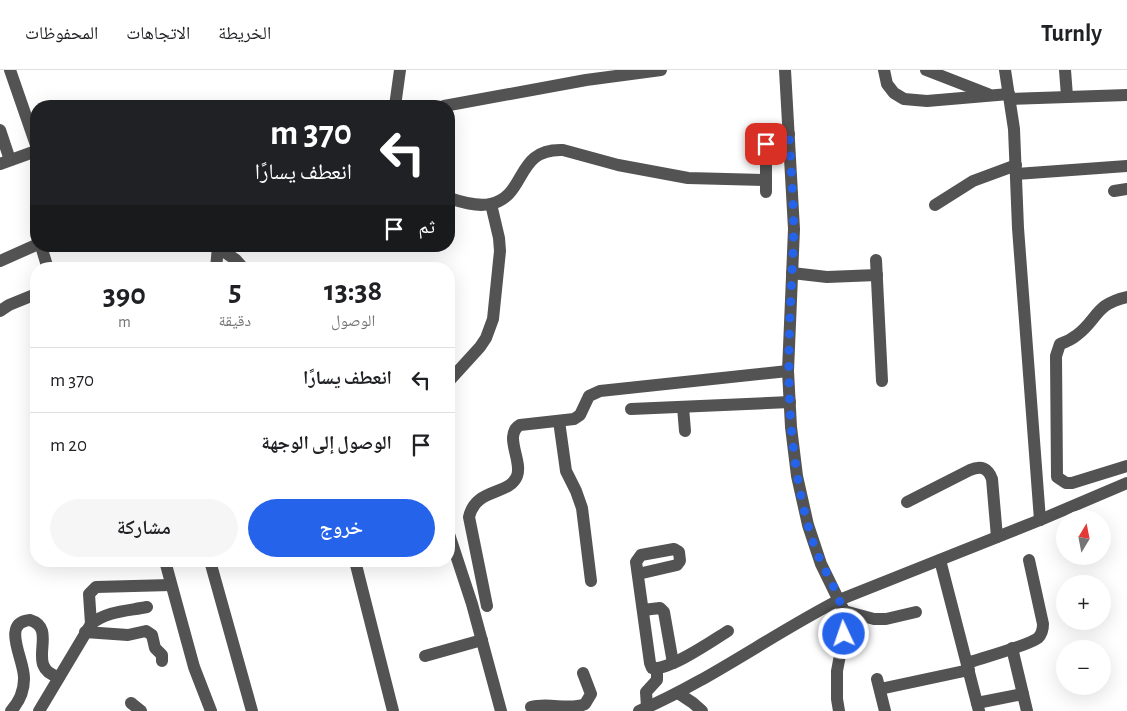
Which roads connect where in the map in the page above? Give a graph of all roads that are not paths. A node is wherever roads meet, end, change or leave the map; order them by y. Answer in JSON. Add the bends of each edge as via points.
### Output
{"nodes":[{"id":1,"x":10,"y":70,"type":"edge"},
{"id":2,"x":400,"y":70,"type":"edge"},
{"id":3,"x":661,"y":70,"type":"edge"},
{"id":4,"x":786,"y":70,"type":"edge"},
{"id":5,"x":884,"y":70,"type":"edge"},
{"id":6,"x":926,"y":70,"type":"edge"},
{"id":7,"x":1004,"y":70,"type":"edge"},
{"id":8,"x":1065,"y":70,"type":"edge"},
{"id":9,"x":990,"y":95,"type":"junction"},
{"id":10,"x":1127,"y":95,"type":"edge"},
{"id":11,"x":1009,"y":96,"type":"junction"},
{"id":12,"x":1066,"y":96,"type":"junction"},
{"id":13,"x":396,"y":100,"type":"edge"},
{"id":14,"x":455,"y":104,"type":"edge"},
{"id":15,"x":30,"y":128,"type":"edge"},
{"id":16,"x":0,"y":130,"type":"edge"},
{"id":17,"x":789,"y":134,"type":"junction"},
{"id":18,"x":30,"y":153,"type":"edge"},
{"id":19,"x":5,"y":162,"type":"edge"},
{"id":20,"x":1127,"y":166,"type":"edge"},
{"id":21,"x":1016,"y":169,"type":"junction"},
{"id":22,"x":1127,"y":190,"type":"edge"},
{"id":23,"x":1114,"y":191,"type":"dead end"},
{"id":24,"x":455,"y":199,"type":"edge"},
{"id":25,"x":491,"y":204,"type":"junction"},
{"id":26,"x":935,"y":205,"type":"dead end"},
{"id":27,"x":30,"y":247,"type":"edge"},
{"id":28,"x":225,"y":252,"type":"edge"},
{"id":29,"x":876,"y":260,"type":"dead end"},
{"id":30,"x":0,"y":261,"type":"edge"},
{"id":31,"x":236,"y":262,"type":"edge"},
{"id":32,"x":792,"y":273,"type":"junction"},
{"id":33,"x":876,"y":275,"type":"junction"},
{"id":34,"x":30,"y":297,"type":"edge"},
{"id":35,"x":1127,"y":297,"type":"edge"},
{"id":36,"x":0,"y":311,"type":"edge"},
{"id":37,"x":788,"y":371,"type":"junction"},
{"id":38,"x":455,"y":374,"type":"edge"},
{"id":39,"x":882,"y":381,"type":"dead end"},
{"id":40,"x":790,"y":402,"type":"junction"},
{"id":41,"x":682,"y":407,"type":"junction"},
{"id":42,"x":631,"y":409,"type":"dead end"},
{"id":43,"x":559,"y":421,"type":"junction"},
{"id":44,"x":685,"y":431,"type":"dead end"},
{"id":45,"x":1127,"y":466,"type":"edge"},
{"id":46,"x":1127,"y":483,"type":"edge"},
{"id":47,"x":907,"y":502,"type":"dead end"},
{"id":48,"x":1040,"y":520,"type":"junction"},
{"id":49,"x":997,"y":537,"type":"junction"},
{"id":50,"x":455,"y":552,"type":"edge"},
{"id":51,"x":940,"y":560,"type":"junction"},
{"id":52,"x":1030,"y":560,"type":"dead end"},
{"id":53,"x":167,"y":567,"type":"edge"},
{"id":54,"x":212,"y":567,"type":"edge"},
{"id":55,"x":357,"y":567,"type":"edge"},
{"id":56,"x":638,"y":574,"type":"dead end"},
{"id":57,"x":591,"y":581,"type":"dead end"},
{"id":58,"x":171,"y":584,"type":"junction"},
{"id":59,"x":487,"y":606,"type":"dead end"},
{"id":60,"x":841,"y":606,"type":"junction"},
{"id":61,"x":147,"y":608,"type":"dead end"},
{"id":62,"x":643,"y":610,"type":"junction"},
{"id":63,"x":916,"y":612,"type":"dead end"},
{"id":64,"x":88,"y":628,"type":"junction"},
{"id":65,"x":728,"y":631,"type":"dead end"},
{"id":66,"x":482,"y":640,"type":"junction"},
{"id":67,"x":1012,"y":648,"type":"junction"},
{"id":68,"x":425,"y":656,"type":"dead end"},
{"id":69,"x":162,"y":661,"type":"dead end"},
{"id":70,"x":674,"y":663,"type":"junction"},
{"id":71,"x":968,"y":666,"type":"junction"},
{"id":72,"x":658,"y":668,"type":"junction"},
{"id":73,"x":583,"y":673,"type":"dead end"},
{"id":74,"x":59,"y":676,"type":"junction"},
{"id":75,"x":678,"y":693,"type":"junction"},
{"id":76,"x":1023,"y":694,"type":"junction"},
{"id":77,"x":531,"y":707,"type":"dead end"},
{"id":78,"x":978,"y":707,"type":"edge"},
{"id":79,"x":571,"y":709,"type":"edge"},
{"id":80,"x":643,"y":709,"type":"edge"},
{"id":81,"x":11,"y":711,"type":"edge"},
{"id":82,"x":40,"y":711,"type":"edge"},
{"id":83,"x":210,"y":711,"type":"edge"},
{"id":84,"x":252,"y":711,"type":"edge"},
{"id":85,"x":393,"y":711,"type":"edge"},
{"id":86,"x":501,"y":711,"type":"edge"},
{"id":87,"x":702,"y":711,"type":"edge"},
{"id":88,"x":839,"y":711,"type":"edge"},
{"id":89,"x":885,"y":711,"type":"edge"},
{"id":90,"x":1027,"y":711,"type":"edge"}],
"edges":[{"from":1,"to":15,"type":"street"},
{"from":2,"to":13,"type":"street"},
{"from":3,"to":14,"type":"street"},
{"from":4,"to":17,"type":"street"},
{"from":5,"to":9,"type":"street","via":[[887,84],[904,99],[927,101]]},
{"from":6,"to":9,"type":"street"},
{"from":7,"to":11,"type":"street"},
{"from":8,"to":12,"type":"street"},
{"from":9,"to":11,"type":"street"},
{"from":10,"to":12,"type":"street"},
{"from":11,"to":12,"type":"street"},
{"from":11,"to":21,"type":"street"},
{"from":16,"to":19,"type":"street"},
{"from":17,"to":25,"type":"street","via":[[772,137],[766,144],[766,186],[688,178],[551,150],[530,161],[509,194]]},
{"from":17,"to":32,"type":"street","via":[[794,229]]},
{"from":18,"to":19,"type":"street"},
{"from":20,"to":21,"type":"street"},
{"from":21,"to":26,"type":"street","via":[[974,181]]},
{"from":21,"to":48,"type":"street"},
{"from":22,"to":23,"type":"street"},
{"from":24,"to":25,"type":"street"},
{"from":25,"to":38,"type":"street","via":[[500,251],[493,319],[480,347]]},
{"from":27,"to":30,"type":"street"},
{"from":28,"to":31,"type":"street"},
{"from":29,"to":33,"type":"street"},
{"from":32,"to":33,"type":"street","via":[[815,277]]},
{"from":32,"to":37,"type":"street"},
{"from":33,"to":39,"type":"street"},
{"from":34,"to":36,"type":"street"},
{"from":35,"to":45,"type":"street","via":[[1114,300],[1101,309],[1076,336],[1060,344],[1056,356],[1057,477],[1072,483]]},
{"from":37,"to":40,"type":"street"},
{"from":37,"to":43,"type":"street","via":[[594,393],[588,396],[580,415]]},
{"from":40,"to":41,"type":"street"},
{"from":40,"to":60,"type":"street","via":[[795,460],[808,525],[821,564]]},
{"from":41,"to":42,"type":"street"},
{"from":41,"to":44,"type":"street"},
{"from":43,"to":57,"type":"street","via":[[566,471],[582,508]]},
{"from":43,"to":59,"type":"street","via":[[516,427],[513,436],[516,478],[481,498],[471,510],[470,525]]},
{"from":46,"to":48,"type":"street"},
{"from":47,"to":49,"type":"street","via":[[970,470],[984,468],[992,479]]},
{"from":48,"to":49,"type":"street"},
{"from":49,"to":51,"type":"street"},
{"from":50,"to":66,"type":"street"},
{"from":51,"to":60,"type":"street"},
{"from":51,"to":71,"type":"street"},
{"from":52,"to":67,"type":"street","via":[[1043,630],[1037,639]]},
{"from":53,"to":58,"type":"street"},
{"from":54,"to":84,"type":"street"},
{"from":55,"to":85,"type":"street"},
{"from":56,"to":62,"type":"street"},
{"from":58,"to":64,"type":"street","via":[[96,587],[89,594]]},
{"from":58,"to":83,"type":"street"},
{"from":60,"to":63,"type":"street","via":[[874,619]]},
{"from":60,"to":75,"type":"street","via":[[807,616]]},
{"from":60,"to":88,"type":"street","via":[[845,622],[837,671]]},
{"from":61,"to":64,"type":"street","via":[[107,614]]},
{"from":62,"to":70,"type":"street","via":[[660,608],[664,612]]},
{"from":62,"to":72,"type":"street","via":[[650,666]]},
{"from":64,"to":69,"type":"street","via":[[128,636],[146,631],[152,635]]},
{"from":64,"to":74,"type":"street"},
{"from":65,"to":70,"type":"street"},
{"from":66,"to":68,"type":"street"},
{"from":66,"to":86,"type":"street"},
{"from":67,"to":71,"type":"street"},
{"from":67,"to":76,"type":"street"},
{"from":70,"to":72,"type":"street"},
{"from":71,"to":78,"type":"street"},
{"from":71,"to":89,"type":"street","via":[[878,684]]},
{"from":72,"to":80,"type":"street","via":[[656,680],[646,692]]},
{"from":73,"to":79,"type":"street","via":[[591,694],[580,706]]},
{"from":74,"to":81,"type":"street","via":[[52,675],[43,665],[43,630],[40,625],[30,620],[18,623],[13,639],[23,668],[24,687]]},
{"from":74,"to":82,"type":"street"},
{"from":75,"to":80,"type":"street"},
{"from":75,"to":87,"type":"street"},
{"from":76,"to":78,"type":"street"},
{"from":76,"to":90,"type":"street"},
{"from":77,"to":79,"type":"street","via":[[544,704]]}]}
